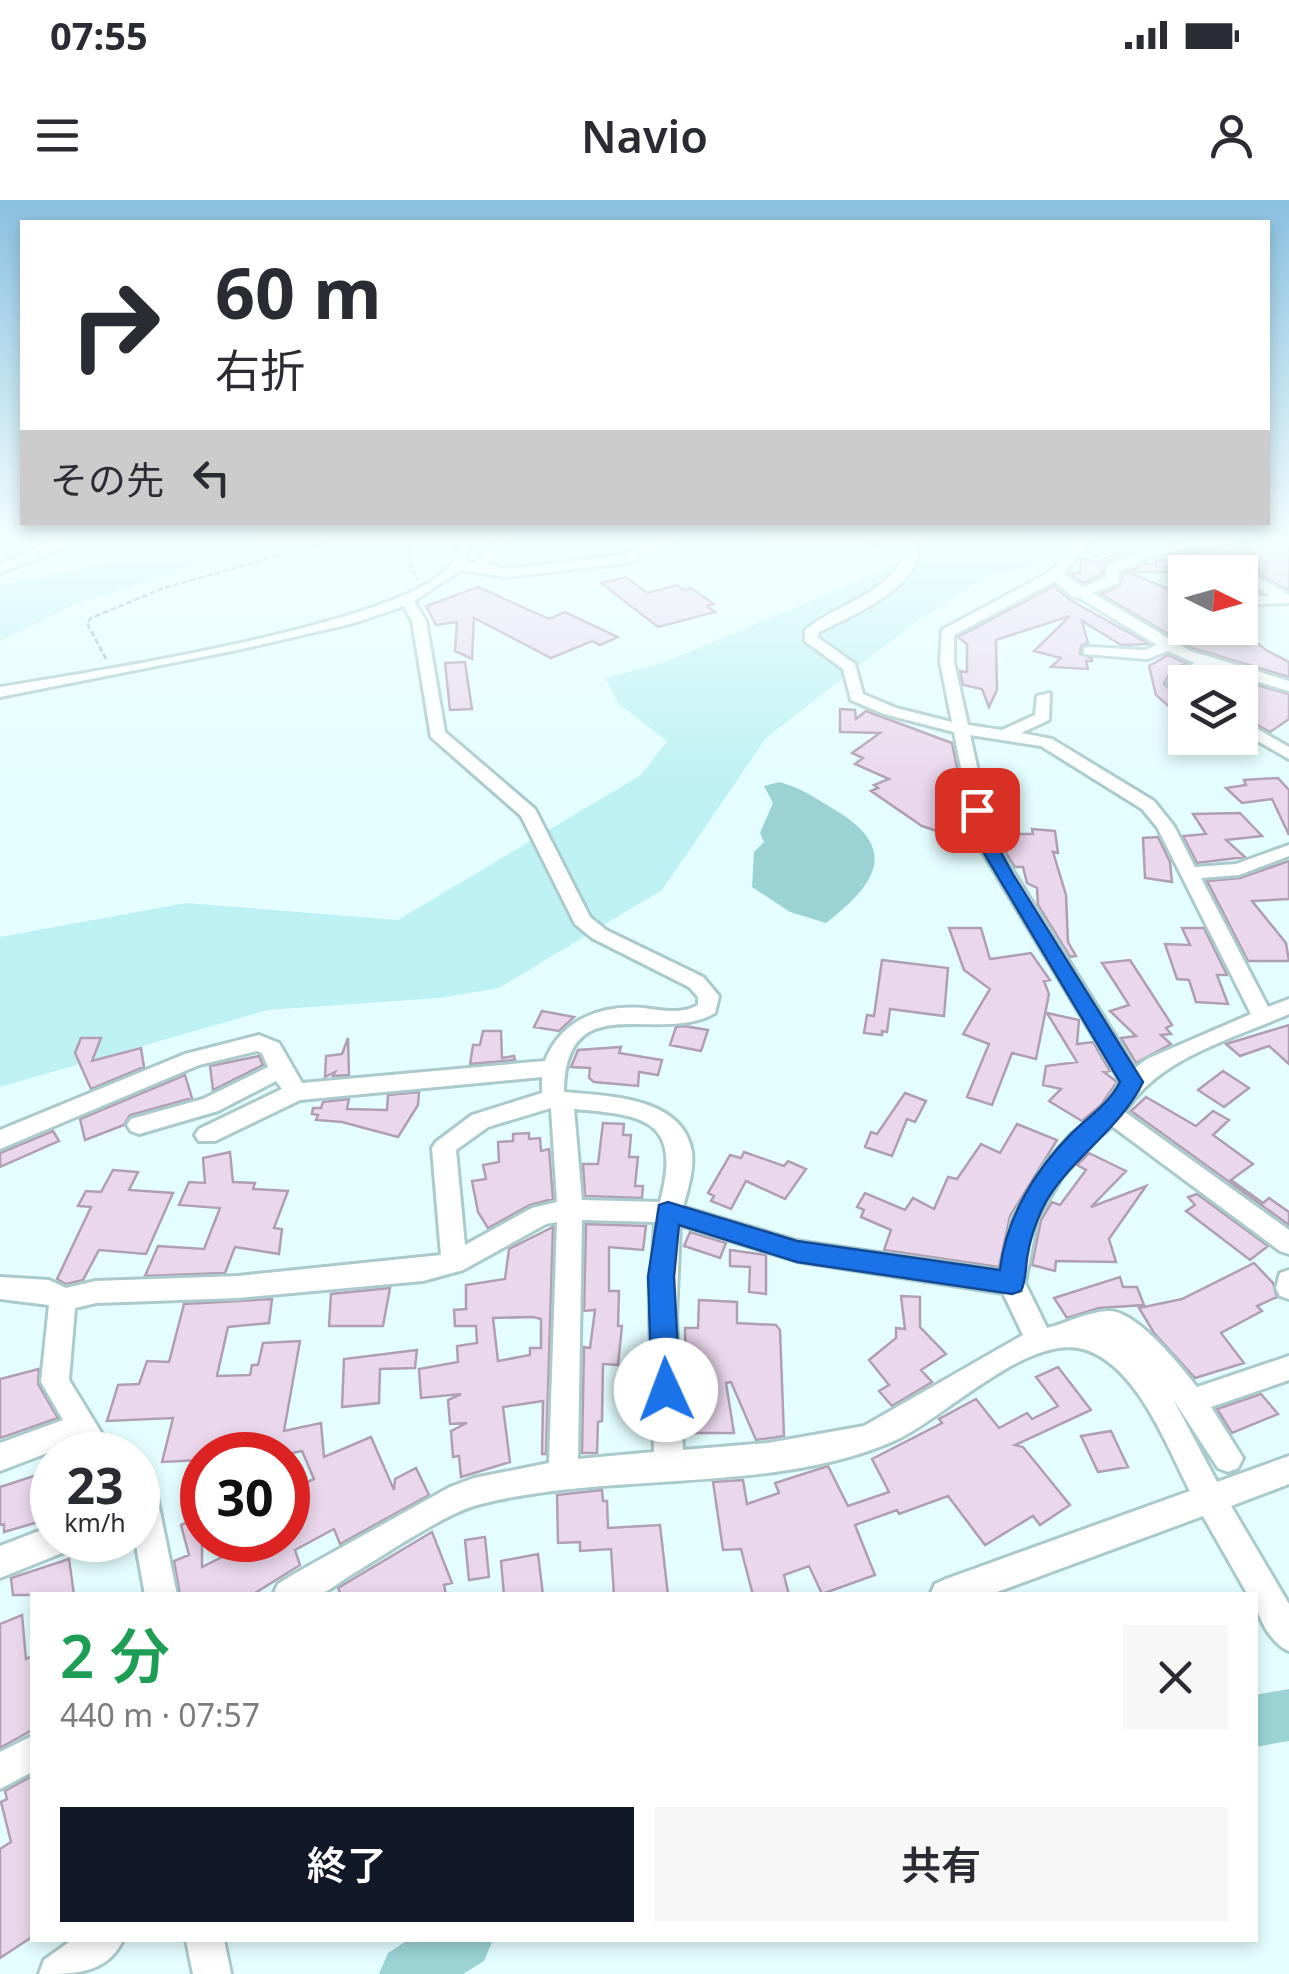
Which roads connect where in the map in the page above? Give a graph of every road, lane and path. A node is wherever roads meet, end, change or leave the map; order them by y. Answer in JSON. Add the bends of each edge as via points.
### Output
{"nodes":[{"id":1,"x":90,"y":620,"type":"edge"},
{"id":2,"x":352,"y":620,"type":"edge"},
{"id":3,"x":418,"y":620,"type":"edge"},
{"id":4,"x":832,"y":620,"type":"edge"},
{"id":5,"x":972,"y":620,"type":"edge"},
{"id":6,"x":1125,"y":620,"type":"edge"},
{"id":7,"x":1168,"y":644,"type":"edge"},
{"id":8,"x":1170,"y":645,"type":"joint"},
{"id":9,"x":1090,"y":651,"type":"dead end"},
{"id":10,"x":1208,"y":663,"type":"junction"},
{"id":11,"x":1204,"y":665,"type":"edge"},
{"id":12,"x":113,"y":672,"type":"junction"},
{"id":13,"x":1289,"y":686,"type":"edge"},
{"id":14,"x":0,"y":692,"type":"edge"},
{"id":15,"x":1045,"y":696,"type":"dead end"},
{"id":16,"x":962,"y":730,"type":"junction"},
{"id":17,"x":1258,"y":735,"type":"edge"},
{"id":18,"x":1001,"y":737,"type":"junction"},
{"id":19,"x":1289,"y":754,"type":"edge"},
{"id":20,"x":1289,"y":850,"type":"edge"},
{"id":21,"x":1190,"y":873,"type":"junction"},
{"id":22,"x":1289,"y":1006,"type":"edge"},
{"id":23,"x":1262,"y":1016,"type":"junction"},
{"id":24,"x":553,"y":1068,"type":"junction"},
{"id":25,"x":280,"y":1070,"type":"junction"},
{"id":26,"x":1132,"y":1082,"type":"junction"},
{"id":27,"x":296,"y":1092,"type":"junction"},
{"id":28,"x":558,"y":1099,"type":"junction"},
{"id":29,"x":1112,"y":1114,"type":"junction"},
{"id":30,"x":139,"y":1125,"type":"dead end"},
{"id":31,"x":207,"y":1135,"type":"dead end"},
{"id":32,"x":0,"y":1140,"type":"edge"},
{"id":33,"x":570,"y":1210,"type":"junction"},
{"id":34,"x":668,"y":1212,"type":"junction"},
{"id":35,"x":1289,"y":1244,"type":"edge"},
{"id":36,"x":454,"y":1263,"type":"junction"},
{"id":37,"x":1012,"y":1283,"type":"junction"},
{"id":38,"x":0,"y":1288,"type":"edge"},
{"id":39,"x":64,"y":1300,"type":"junction"},
{"id":40,"x":1051,"y":1338,"type":"junction"},
{"id":41,"x":1289,"y":1368,"type":"edge"},
{"id":42,"x":1192,"y":1401,"type":"junction"},
{"id":43,"x":84,"y":1426,"type":"junction"},
{"id":44,"x":87,"y":1432,"type":"edge"},
{"id":45,"x":0,"y":1457,"type":"edge"},
{"id":46,"x":1228,"y":1458,"type":"dead end"},
{"id":47,"x":669,"y":1466,"type":"junction"},
{"id":48,"x":1289,"y":1470,"type":"edge"},
{"id":49,"x":563,"y":1474,"type":"junction"},
{"id":50,"x":1216,"y":1508,"type":"junction"},
{"id":51,"x":30,"y":1550,"type":"edge"},
{"id":52,"x":0,"y":1562,"type":"edge"},
{"id":53,"x":154,"y":1562,"type":"edge"},
{"id":54,"x":160,"y":1592,"type":"edge"},
{"id":55,"x":294,"y":1592,"type":"edge"},
{"id":56,"x":955,"y":1592,"type":"edge"},
{"id":57,"x":1289,"y":1635,"type":"edge"},
{"id":58,"x":30,"y":1754,"type":"edge"},
{"id":59,"x":0,"y":1772,"type":"edge"},
{"id":60,"x":101,"y":1942,"type":"edge"},
{"id":61,"x":205,"y":1942,"type":"edge"},
{"id":62,"x":58,"y":1974,"type":"edge"},
{"id":63,"x":212,"y":1974,"type":"edge"}],
"edges":[{"from":1,"to":12,"type":"path"},
{"from":2,"to":12,"type":"street"},
{"from":3,"to":24,"type":"street","via":[[437,734],[529,813],[582,920],[696,982],[709,996],[699,1015],[611,1012],[586,1021],[558,1049]]},
{"from":4,"to":16,"type":"street","via":[[810,638],[846,662],[852,690],[864,702]]},
{"from":5,"to":16,"type":"street","via":[[947,633]]},
{"from":6,"to":7,"type":"street"},
{"from":8,"to":9,"type":"street","via":[[1147,655]]},
{"from":8,"to":10,"type":"street"},
{"from":10,"to":11,"type":"street"},
{"from":10,"to":13,"type":"street"},
{"from":12,"to":14,"type":"street"},
{"from":15,"to":18,"type":"street","via":[[1044,718]]},
{"from":16,"to":18,"type":"street"},
{"from":16,"to":26,"type":"street","via":[[984,838]]},
{"from":17,"to":19,"type":"street"},
{"from":18,"to":21,"type":"street","via":[[1046,742],[1148,805]]},
{"from":20,"to":21,"type":"street","via":[[1239,869]]},
{"from":21,"to":23,"type":"street"},
{"from":22,"to":23,"type":"street"},
{"from":23,"to":26,"type":"street"},
{"from":24,"to":27,"type":"street"},
{"from":24,"to":28,"type":"street"},
{"from":25,"to":27,"type":"street"},
{"from":25,"to":30,"type":"street","via":[[210,1105]]},
{"from":25,"to":32,"type":"street","via":[[271,1048],[230,1048]]},
{"from":26,"to":29,"type":"street"},
{"from":27,"to":31,"type":"street"},
{"from":28,"to":33,"type":"street"},
{"from":28,"to":34,"type":"street","via":[[635,1110],[676,1138],[681,1155]]},
{"from":28,"to":36,"type":"street","via":[[456,1133],[444,1148]]},
{"from":29,"to":35,"type":"street"},
{"from":29,"to":37,"type":"street","via":[[1079,1141],[1036,1194],[1015,1252]]},
{"from":33,"to":34,"type":"street"},
{"from":33,"to":36,"type":"street","via":[[541,1214]]},
{"from":33,"to":49,"type":"street"},
{"from":34,"to":37,"type":"street","via":[[797,1251]]},
{"from":34,"to":47,"type":"street","via":[[661,1277]]},
{"from":36,"to":39,"type":"street"},
{"from":37,"to":40,"type":"street"},
{"from":38,"to":39,"type":"street","via":[[49,1291]]},
{"from":39,"to":43,"type":"street","via":[[55,1382]]},
{"from":40,"to":42,"type":"street","via":[[1112,1322],[1138,1339]]},
{"from":40,"to":47,"type":"street","via":[[869,1438],[782,1456]]},
{"from":40,"to":50,"type":"street","via":[[1082,1336],[1108,1347],[1140,1377]]},
{"from":41,"to":42,"type":"street"},
{"from":42,"to":46,"type":"street"},
{"from":43,"to":44,"type":"street"},
{"from":43,"to":45,"type":"street"},
{"from":47,"to":49,"type":"street"},
{"from":48,"to":50,"type":"street"},
{"from":49,"to":55,"type":"street","via":[[471,1493]]},
{"from":50,"to":56,"type":"street"},
{"from":50,"to":57,"type":"street"},
{"from":51,"to":52,"type":"street"},
{"from":53,"to":54,"type":"street"},
{"from":58,"to":59,"type":"street"},
{"from":60,"to":62,"type":"street"},
{"from":61,"to":63,"type":"street"}]}
